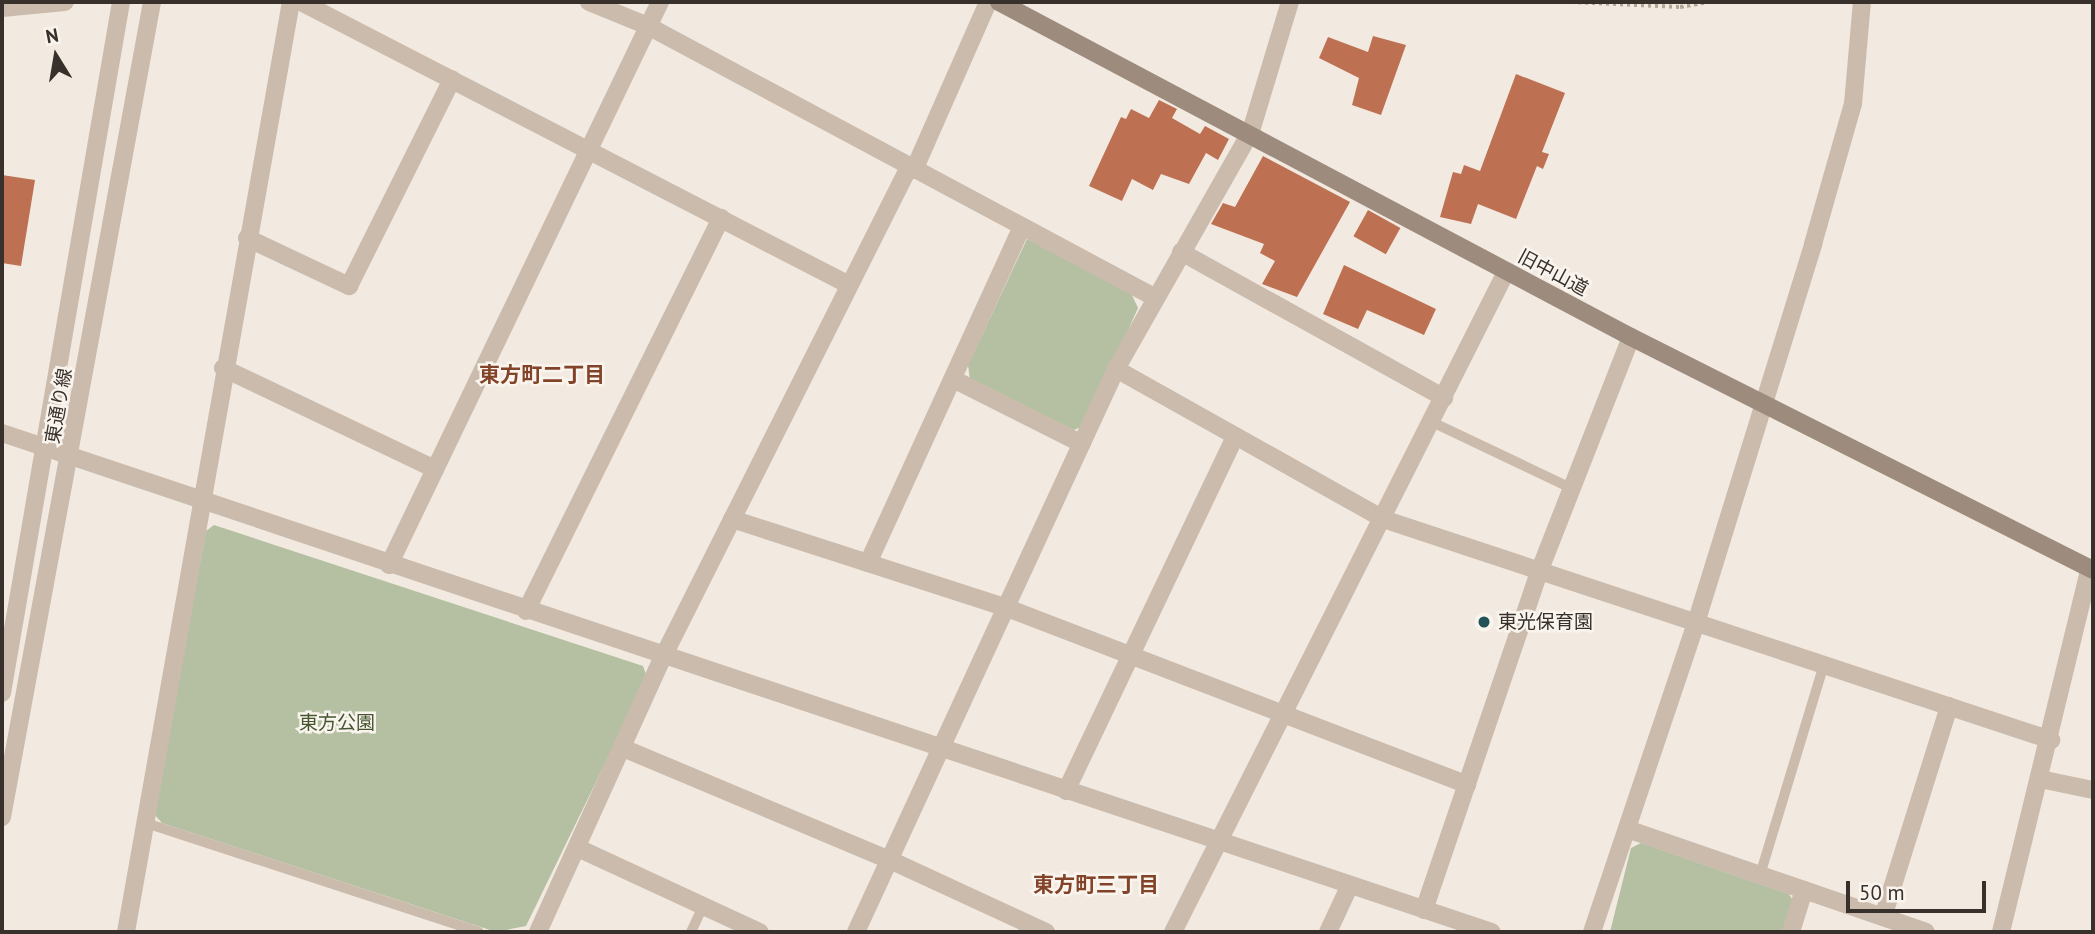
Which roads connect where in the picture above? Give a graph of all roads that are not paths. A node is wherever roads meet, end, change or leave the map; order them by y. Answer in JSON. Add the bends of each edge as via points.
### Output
{"nodes":[{"id":1,"x":65,"y":2,"type":"edge"},
{"id":2,"x":121,"y":2,"type":"edge"},
{"id":3,"x":152,"y":2,"type":"edge"},
{"id":4,"x":290,"y":2,"type":"edge"},
{"id":5,"x":301,"y":2,"type":"edge"},
{"id":6,"x":589,"y":2,"type":"edge"},
{"id":7,"x":660,"y":2,"type":"edge"},
{"id":8,"x":988,"y":2,"type":"edge"},
{"id":9,"x":999,"y":2,"type":"edge"},
{"id":10,"x":1290,"y":2,"type":"edge"},
{"id":11,"x":1862,"y":2,"type":"edge"},
{"id":12,"x":2,"y":8,"type":"edge"},
{"id":13,"x":648,"y":26,"type":"junction"},
{"id":14,"x":452,"y":79,"type":"junction"},
{"id":15,"x":1251,"y":131,"type":"junction"},
{"id":16,"x":589,"y":150,"type":"junction"},
{"id":17,"x":912,"y":169,"type":"junction"},
{"id":18,"x":721,"y":218,"type":"junction"},
{"id":19,"x":1022,"y":227,"type":"junction"},
{"id":20,"x":247,"y":238,"type":"junction"},
{"id":21,"x":1181,"y":252,"type":"junction"},
{"id":22,"x":1506,"y":272,"type":"junction"},
{"id":23,"x":849,"y":285,"type":"junction"},
{"id":24,"x":1154,"y":297,"type":"junction"},
{"id":25,"x":1631,"y":337,"type":"junction"},
{"id":26,"x":223,"y":368,"type":"junction"},
{"id":27,"x":1116,"y":369,"type":"junction"},
{"id":28,"x":953,"y":379,"type":"junction"},
{"id":29,"x":1444,"y":398,"type":"junction"},
{"id":30,"x":1764,"y":406,"type":"junction"},
{"id":31,"x":1432,"y":422,"type":"junction"},
{"id":32,"x":2,"y":433,"type":"edge"},
{"id":33,"x":1235,"y":436,"type":"junction"},
{"id":34,"x":1082,"y":444,"type":"junction"},
{"id":35,"x":43,"y":447,"type":"junction"},
{"id":36,"x":71,"y":457,"type":"junction"},
{"id":37,"x":435,"y":469,"type":"junction"},
{"id":38,"x":1573,"y":489,"type":"junction"},
{"id":39,"x":202,"y":502,"type":"junction"},
{"id":40,"x":732,"y":519,"type":"junction"},
{"id":41,"x":1383,"y":519,"type":"junction"},
{"id":42,"x":868,"y":563,"type":"junction"},
{"id":43,"x":389,"y":565,"type":"junction"},
{"id":44,"x":2091,"y":569,"type":"edge"},
{"id":45,"x":1539,"y":572,"type":"junction"},
{"id":46,"x":1007,"y":608,"type":"junction"},
{"id":47,"x":526,"y":611,"type":"junction"},
{"id":48,"x":1696,"y":623,"type":"junction"},
{"id":49,"x":1127,"y":656,"type":"junction"},
{"id":50,"x":663,"y":657,"type":"junction"},
{"id":51,"x":1824,"y":665,"type":"junction"},
{"id":52,"x":2,"y":693,"type":"edge"},
{"id":53,"x":1949,"y":706,"type":"junction"},
{"id":54,"x":1280,"y":717,"type":"junction"},
{"id":55,"x":2051,"y":740,"type":"junction"},
{"id":56,"x":623,"y":748,"type":"junction"},
{"id":57,"x":941,"y":749,"type":"junction"},
{"id":58,"x":2040,"y":779,"type":"junction"},
{"id":59,"x":1468,"y":785,"type":"junction"},
{"id":60,"x":2093,"y":790,"type":"edge"},
{"id":61,"x":1066,"y":791,"type":"junction"},
{"id":62,"x":2,"y":817,"type":"edge"},
{"id":63,"x":146,"y":823,"type":"junction"},
{"id":64,"x":1627,"y":829,"type":"junction"},
{"id":65,"x":1215,"y":841,"type":"junction"},
{"id":66,"x":580,"y":849,"type":"junction"},
{"id":67,"x":890,"y":860,"type":"junction"},
{"id":68,"x":1760,"y":875,"type":"junction"},
{"id":69,"x":1349,"y":887,"type":"junction"},
{"id":70,"x":1804,"y":890,"type":"junction"},
{"id":71,"x":703,"y":906,"type":"junction"},
{"id":72,"x":1424,"y":910,"type":"junction"},
{"id":73,"x":1883,"y":917,"type":"junction"},
{"id":74,"x":126,"y":932,"type":"edge"},
{"id":75,"x":479,"y":932,"type":"edge"},
{"id":76,"x":538,"y":932,"type":"edge"},
{"id":77,"x":691,"y":932,"type":"edge"},
{"id":78,"x":760,"y":932,"type":"edge"},
{"id":79,"x":856,"y":932,"type":"edge"},
{"id":80,"x":1046,"y":932,"type":"edge"},
{"id":81,"x":1173,"y":932,"type":"edge"},
{"id":82,"x":1328,"y":932,"type":"edge"},
{"id":83,"x":1492,"y":932,"type":"edge"},
{"id":84,"x":1592,"y":932,"type":"edge"},
{"id":85,"x":1791,"y":932,"type":"edge"},
{"id":86,"x":1926,"y":932,"type":"edge"},
{"id":87,"x":2001,"y":932,"type":"edge"}],
"edges":[{"from":1,"to":12,"type":"street"},
{"from":2,"to":35,"type":"street","name":"東通り線"},
{"from":3,"to":36,"type":"street","name":"東通り線"},
{"from":4,"to":20,"type":"street"},
{"from":5,"to":14,"type":"street"},
{"from":6,"to":13,"type":"street"},
{"from":7,"to":13,"type":"street"},
{"from":8,"to":17,"type":"street"},
{"from":9,"to":15,"type":"main road","name":"旧中山道"},
{"from":10,"to":15,"type":"street"},
{"from":11,"to":30,"type":"street","via":[[1853,104]]},
{"from":13,"to":16,"type":"street"},
{"from":13,"to":17,"type":"street"},
{"from":14,"to":16,"type":"street"},
{"from":14,"to":20,"type":"street","via":[[349,286]]},
{"from":15,"to":21,"type":"street"},
{"from":15,"to":22,"type":"main road","name":"旧中山道"},
{"from":16,"to":18,"type":"street"},
{"from":16,"to":37,"type":"street"},
{"from":17,"to":19,"type":"street"},
{"from":17,"to":23,"type":"street"},
{"from":18,"to":23,"type":"street"},
{"from":18,"to":47,"type":"street"},
{"from":19,"to":24,"type":"street"},
{"from":19,"to":28,"type":"street"},
{"from":20,"to":26,"type":"street"},
{"from":21,"to":24,"type":"street"},
{"from":21,"to":29,"type":"street"},
{"from":22,"to":25,"type":"main road","name":"旧中山道"},
{"from":22,"to":29,"type":"street"},
{"from":23,"to":40,"type":"street"},
{"from":24,"to":27,"type":"street"},
{"from":25,"to":30,"type":"main road","name":"旧中山道"},
{"from":25,"to":38,"type":"street"},
{"from":26,"to":37,"type":"street"},
{"from":26,"to":39,"type":"street"},
{"from":27,"to":33,"type":"street"},
{"from":27,"to":34,"type":"street"},
{"from":28,"to":34,"type":"street"},
{"from":28,"to":42,"type":"street"},
{"from":29,"to":31,"type":"street"},
{"from":30,"to":44,"type":"main road","name":"旧中山道"},
{"from":30,"to":48,"type":"street"},
{"from":31,"to":38,"type":"lane"},
{"from":31,"to":41,"type":"street"},
{"from":32,"to":35,"type":"street"},
{"from":33,"to":41,"type":"street"},
{"from":33,"to":49,"type":"street"},
{"from":34,"to":46,"type":"street"},
{"from":35,"to":36,"type":"street"},
{"from":35,"to":52,"type":"street","name":"東通り線"},
{"from":36,"to":39,"type":"street"},
{"from":36,"to":62,"type":"street","name":"東通り線"},
{"from":37,"to":43,"type":"street"},
{"from":38,"to":45,"type":"street"},
{"from":39,"to":43,"type":"street"},
{"from":39,"to":63,"type":"street"},
{"from":40,"to":42,"type":"street"},
{"from":40,"to":50,"type":"street"},
{"from":41,"to":45,"type":"street"},
{"from":41,"to":54,"type":"street"},
{"from":42,"to":46,"type":"street"},
{"from":43,"to":47,"type":"street"},
{"from":44,"to":55,"type":"street"},
{"from":45,"to":48,"type":"street"},
{"from":45,"to":59,"type":"street"},
{"from":46,"to":49,"type":"street"},
{"from":46,"to":57,"type":"street"},
{"from":47,"to":50,"type":"street"},
{"from":48,"to":51,"type":"street"},
{"from":48,"to":64,"type":"street"},
{"from":49,"to":54,"type":"street"},
{"from":49,"to":61,"type":"street"},
{"from":50,"to":56,"type":"street"},
{"from":50,"to":57,"type":"street"},
{"from":51,"to":53,"type":"street"},
{"from":51,"to":68,"type":"lane"},
{"from":53,"to":55,"type":"street"},
{"from":53,"to":73,"type":"street"},
{"from":54,"to":59,"type":"street"},
{"from":54,"to":65,"type":"street"},
{"from":55,"to":58,"type":"street"},
{"from":56,"to":66,"type":"street"},
{"from":56,"to":67,"type":"street"},
{"from":57,"to":61,"type":"street"},
{"from":57,"to":67,"type":"street"},
{"from":58,"to":60,"type":"street"},
{"from":58,"to":87,"type":"street"},
{"from":59,"to":72,"type":"street"},
{"from":61,"to":65,"type":"street"},
{"from":63,"to":74,"type":"street"},
{"from":63,"to":75,"type":"lane"},
{"from":64,"to":68,"type":"street"},
{"from":64,"to":84,"type":"street"},
{"from":65,"to":69,"type":"street"},
{"from":65,"to":81,"type":"street"},
{"from":66,"to":71,"type":"street"},
{"from":66,"to":76,"type":"street"},
{"from":67,"to":79,"type":"street"},
{"from":67,"to":80,"type":"street"},
{"from":68,"to":70,"type":"street"},
{"from":69,"to":72,"type":"street"},
{"from":69,"to":82,"type":"street"},
{"from":70,"to":73,"type":"street"},
{"from":70,"to":85,"type":"street"},
{"from":71,"to":77,"type":"lane"},
{"from":71,"to":78,"type":"street"},
{"from":72,"to":83,"type":"street"},
{"from":73,"to":86,"type":"street"}]}
